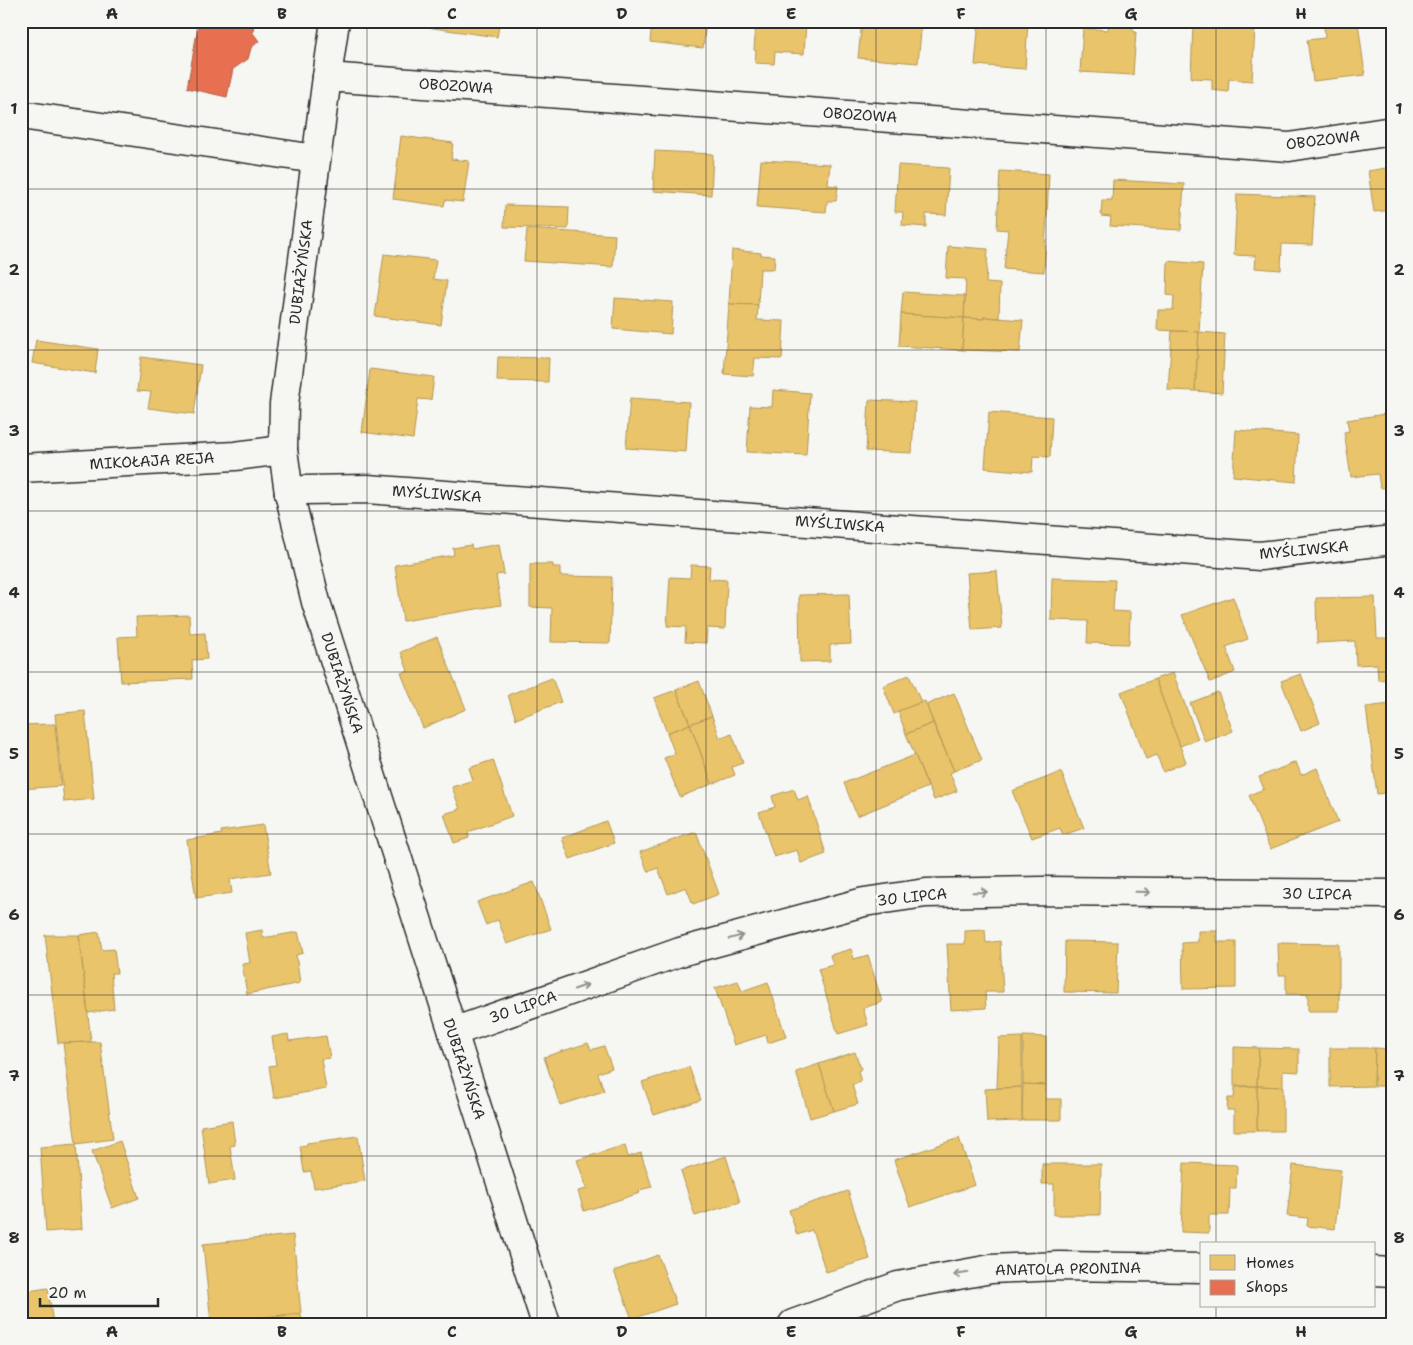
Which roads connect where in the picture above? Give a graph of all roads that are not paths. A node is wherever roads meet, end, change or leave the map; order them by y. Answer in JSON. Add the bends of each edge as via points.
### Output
{"nodes":[{"id":1,"x":335,"y":21,"type":"edge"},
{"id":2,"x":326,"y":77,"type":"junction"},
{"id":3,"x":21,"y":115,"type":"edge"},
{"id":4,"x":1392,"y":131,"type":"edge"},
{"id":5,"x":316,"y":159,"type":"junction"},
{"id":6,"x":283,"y":450,"type":"junction"},
{"id":7,"x":21,"y":468,"type":"edge"},
{"id":8,"x":289,"y":493,"type":"junction"},
{"id":9,"x":1392,"y":540,"type":"edge"},
{"id":10,"x":1392,"y":894,"type":"edge"},
{"id":11,"x":453,"y":1032,"type":"junction"},
{"id":12,"x":1200,"y":1268,"type":"edge"},
{"id":13,"x":1376,"y":1271,"type":"edge"},
{"id":14,"x":1392,"y":1272,"type":"edge"},
{"id":15,"x":546,"y":1324,"type":"edge"},
{"id":16,"x":792,"y":1324,"type":"edge"}],
"edges":[{"from":1,"to":2,"type":"street","name":"DUBIAŻYŃSKA"},
{"from":2,"to":4,"type":"street","name":"OBOZOWA","via":[[1289,147]]},
{"from":2,"to":5,"type":"street","name":"DUBIAŻYŃSKA"},
{"from":3,"to":5,"type":"street"},
{"from":5,"to":6,"type":"street","name":"DUBIAŻYŃSKA","via":[[284,404]]},
{"from":6,"to":7,"type":"street","name":"MIKOŁAJA REJA","via":[[235,456]]},
{"from":6,"to":8,"type":"street","name":"DUBIAŻYŃSKA"},
{"from":8,"to":9,"type":"street","name":"MYŚLIWSKA","via":[[367,489],[1260,556]]},
{"from":8,"to":11,"type":"street","name":"DUBIAŻYŃSKA","via":[[316,602]]},
{"from":11,"to":10,"type":"street","name":"30 LIPCA","one_way":true,"via":[[680,952],[864,902],[926,893],[1043,891]]},
{"from":11,"to":15,"type":"street","name":"DUBIAŻYŃSKA"},
{"from":12,"to":16,"type":"street","name":"ANATOLA PRONINA","one_way":true,"via":[[1058,1266],[991,1269],[898,1286]]},
{"from":13,"to":14,"type":"street"}]}
